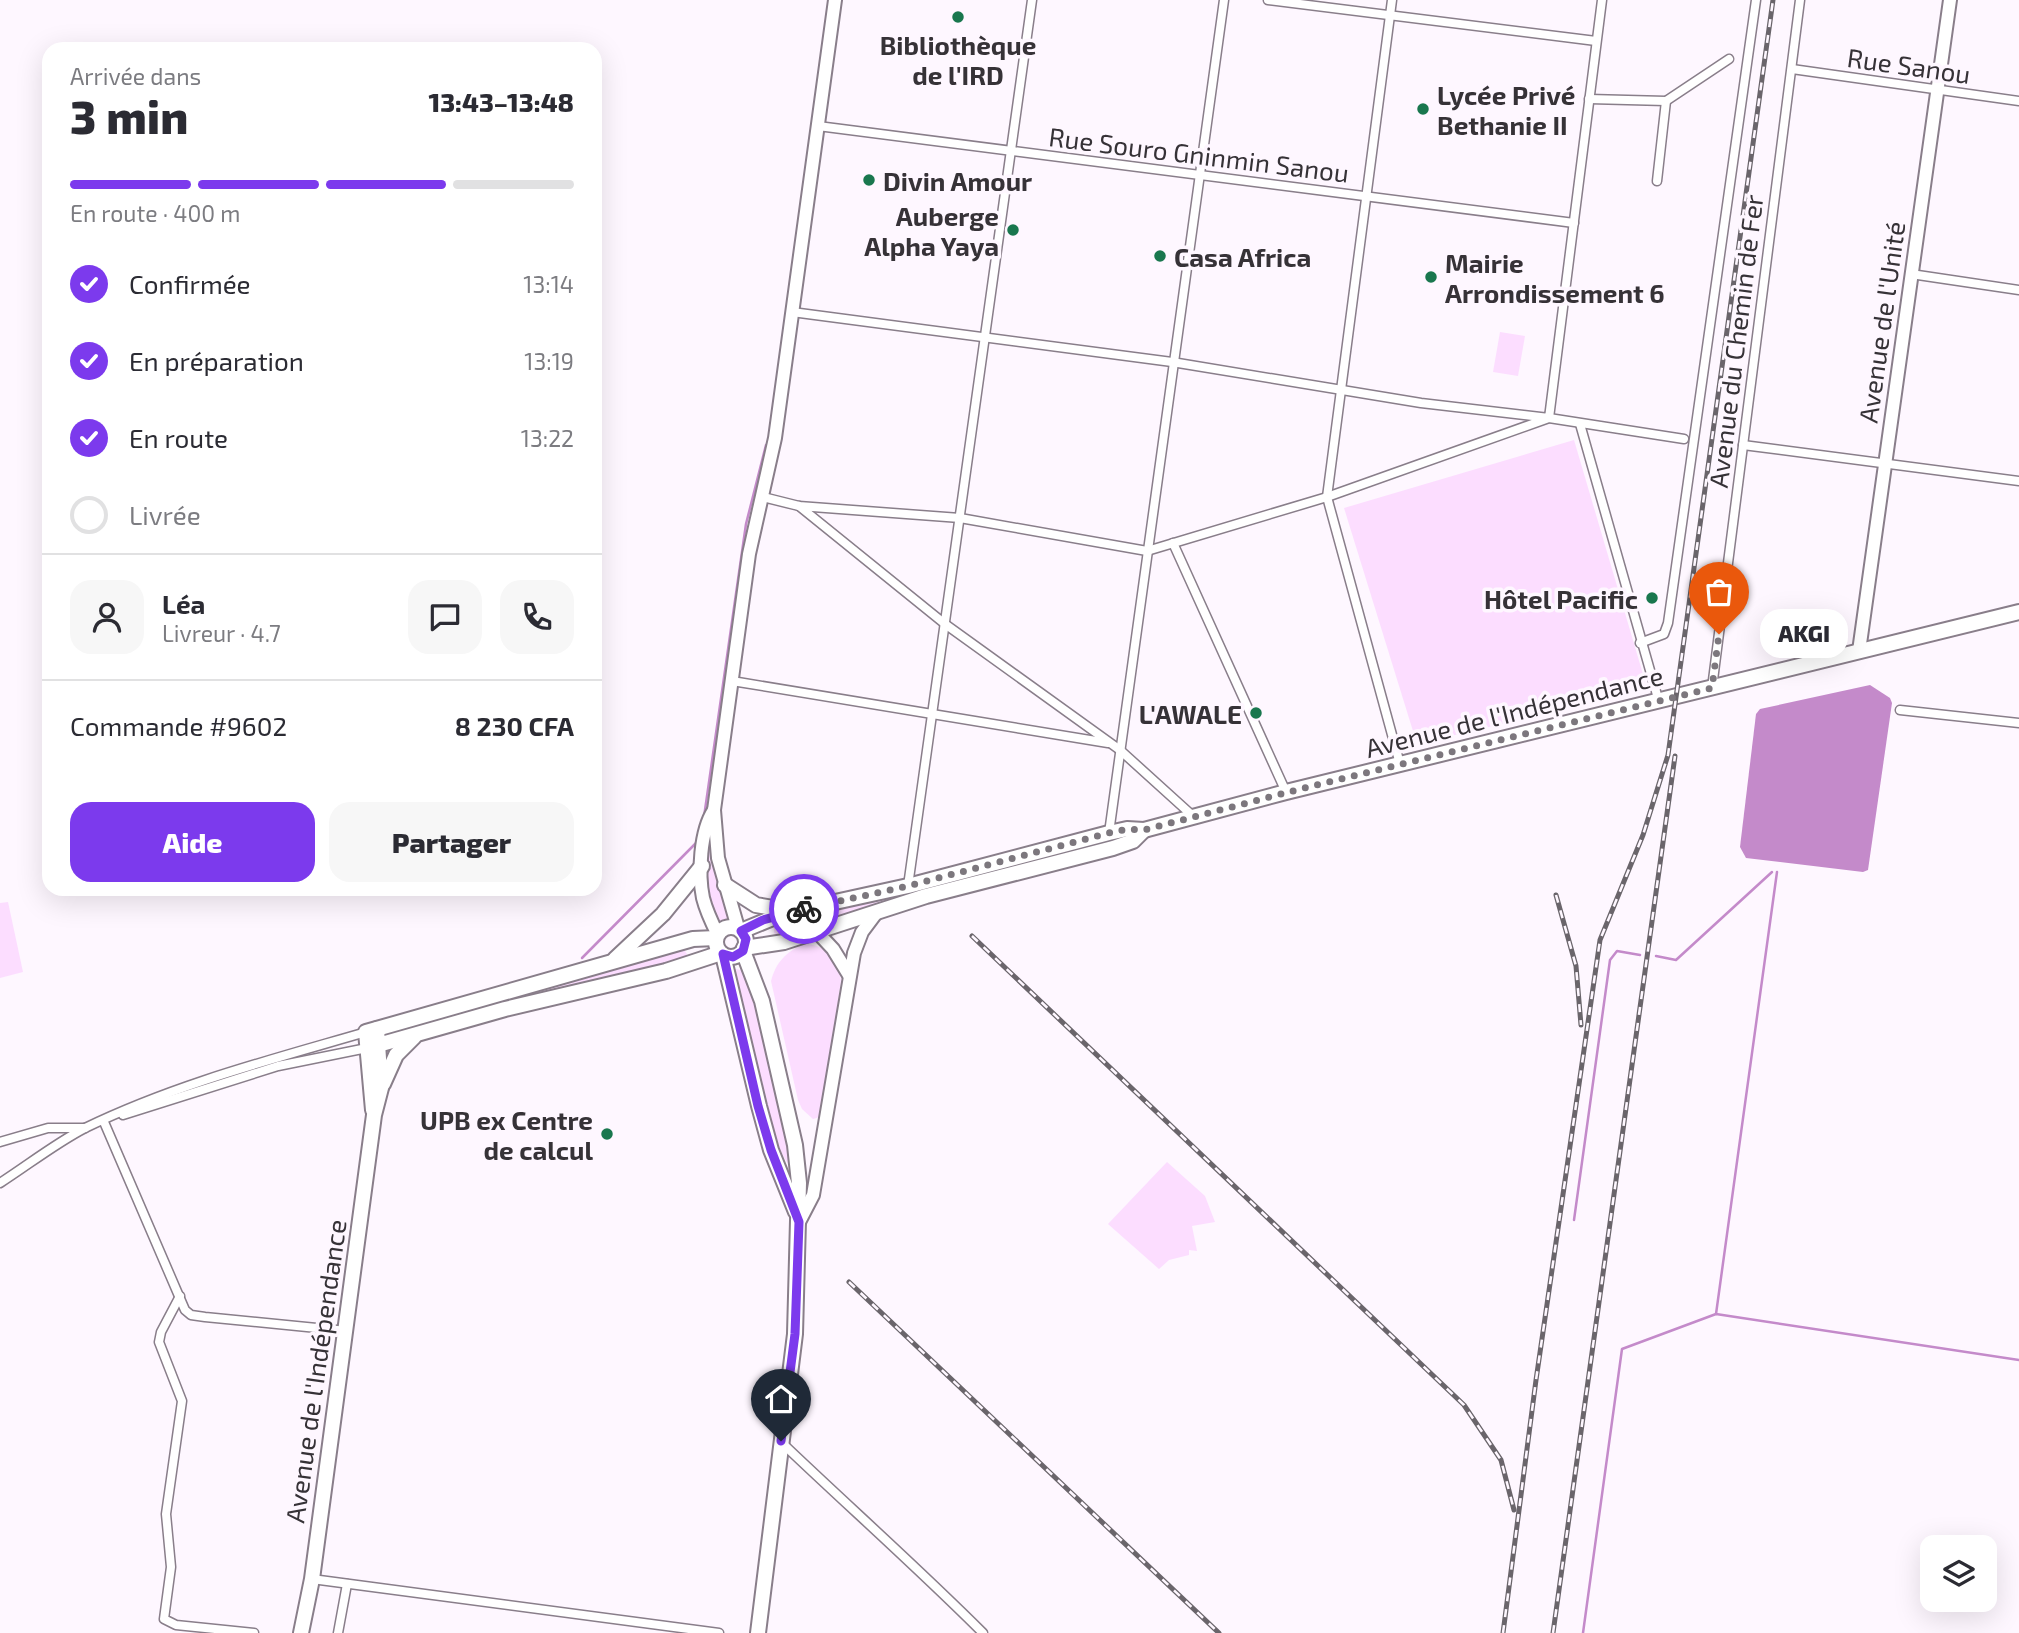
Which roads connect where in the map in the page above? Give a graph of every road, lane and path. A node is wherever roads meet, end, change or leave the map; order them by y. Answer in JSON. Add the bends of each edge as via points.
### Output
{"nodes":[{"id":1,"x":835,"y":0,"type":"edge"},
{"id":2,"x":1032,"y":0,"type":"edge"},
{"id":3,"x":1224,"y":0,"type":"edge"},
{"id":4,"x":1268,"y":0,"type":"edge"},
{"id":5,"x":1392,"y":0,"type":"edge"},
{"id":6,"x":1602,"y":0,"type":"edge"},
{"id":7,"x":1756,"y":0,"type":"edge"},
{"id":8,"x":1800,"y":0,"type":"edge"},
{"id":9,"x":1950,"y":0,"type":"edge"},
{"id":10,"x":1390,"y":17,"type":"junction"},
{"id":11,"x":1596,"y":41,"type":"junction"},
{"id":12,"x":1729,"y":59,"type":"dead end"},
{"id":13,"x":1792,"y":69,"type":"junction"},
{"id":14,"x":1937,"y":90,"type":"junction"},
{"id":15,"x":1589,"y":99,"type":"junction"},
{"id":16,"x":1667,"y":101,"type":"junction"},
{"id":17,"x":2019,"y":101,"type":"edge"},
{"id":18,"x":818,"y":126,"type":"junction"},
{"id":19,"x":1011,"y":151,"type":"junction"},
{"id":20,"x":1198,"y":176,"type":"junction"},
{"id":21,"x":1657,"y":181,"type":"dead end"},
{"id":22,"x":1366,"y":197,"type":"junction"},
{"id":23,"x":1574,"y":223,"type":"junction"},
{"id":24,"x":1911,"y":274,"type":"junction"},
{"id":25,"x":2019,"y":290,"type":"edge"},
{"id":26,"x":792,"y":312,"type":"junction"},
{"id":27,"x":985,"y":338,"type":"junction"},
{"id":28,"x":1172,"y":362,"type":"junction"},
{"id":29,"x":1341,"y":390,"type":"junction"},
{"id":30,"x":1549,"y":418,"type":"junction"},
{"id":31,"x":1580,"y":424,"type":"junction"},
{"id":32,"x":1684,"y":439,"type":"dead end"},
{"id":33,"x":1743,"y":445,"type":"junction"},
{"id":34,"x":1884,"y":464,"type":"junction"},
{"id":35,"x":2019,"y":481,"type":"edge"},
{"id":36,"x":1327,"y":496,"type":"junction"},
{"id":37,"x":763,"y":497,"type":"junction"},
{"id":38,"x":799,"y":506,"type":"junction"},
{"id":39,"x":960,"y":518,"type":"junction"},
{"id":40,"x":1173,"y":543,"type":"junction"},
{"id":41,"x":1147,"y":551,"type":"junction"},
{"id":42,"x":2019,"y":612,"type":"edge"},
{"id":43,"x":944,"y":624,"type":"junction"},
{"id":44,"x":1640,"y":643,"type":"junction"},
{"id":45,"x":1859,"y":651,"type":"junction"},
{"id":46,"x":732,"y":681,"type":"junction"},
{"id":47,"x":1712,"y":688,"type":"junction"},
{"id":48,"x":1659,"y":702,"type":"junction"},
{"id":49,"x":1900,"y":710,"type":"dead end"},
{"id":50,"x":931,"y":712,"type":"junction"},
{"id":51,"x":2019,"y":723,"type":"edge"},
{"id":52,"x":1111,"y":744,"type":"junction"},
{"id":53,"x":1120,"y":750,"type":"junction"},
{"id":54,"x":1400,"y":764,"type":"junction"},
{"id":55,"x":1286,"y":792,"type":"junction"},
{"id":56,"x":714,"y":810,"type":"junction"},
{"id":57,"x":1194,"y":817,"type":"junction"},
{"id":58,"x":1144,"y":830,"type":"junction"},
{"id":59,"x":1109,"y":833,"type":"junction"},
{"id":60,"x":702,"y":866,"type":"junction"},
{"id":61,"x":725,"y":884,"type":"junction"},
{"id":62,"x":908,"y":886,"type":"junction"},
{"id":63,"x":800,"y":909,"type":"junction"},
{"id":64,"x":877,"y":912,"type":"junction"},
{"id":65,"x":740,"y":930,"type":"junction"},
{"id":66,"x":818,"y":933,"type":"junction"},
{"id":67,"x":717,"y":936,"type":"junction"},
{"id":68,"x":744,"y":950,"type":"junction"},
{"id":69,"x":722,"y":954,"type":"junction"},
{"id":70,"x":608,"y":964,"type":"junction"},
{"id":71,"x":849,"y":975,"type":"junction"},
{"id":72,"x":372,"y":1030,"type":"junction"},
{"id":73,"x":419,"y":1033,"type":"junction"},
{"id":74,"x":373,"y":1046,"type":"junction"},
{"id":75,"x":381,"y":1088,"type":"junction"},
{"id":76,"x":374,"y":1115,"type":"junction"},
{"id":77,"x":113,"y":1117,"type":"junction"},
{"id":78,"x":104,"y":1122,"type":"junction"},
{"id":79,"x":85,"y":1128,"type":"junction"},
{"id":80,"x":0,"y":1142,"type":"edge"},
{"id":81,"x":0,"y":1182,"type":"edge"},
{"id":82,"x":799,"y":1222,"type":"junction"},
{"id":83,"x":180,"y":1296,"type":"junction"},
{"id":84,"x":346,"y":1331,"type":"junction"},
{"id":85,"x":781,"y":1441,"type":"junction"},
{"id":86,"x":312,"y":1579,"type":"junction"},
{"id":87,"x":347,"y":1584,"type":"junction"},
{"id":88,"x":254,"y":1633,"type":"edge"},
{"id":89,"x":301,"y":1633,"type":"edge"},
{"id":90,"x":338,"y":1633,"type":"edge"},
{"id":91,"x":719,"y":1633,"type":"edge"},
{"id":92,"x":758,"y":1633,"type":"edge"},
{"id":93,"x":983,"y":1633,"type":"edge"}],
"edges":[{"from":1,"to":18,"type":"main road"},
{"from":2,"to":19,"type":"street"},
{"from":3,"to":20,"type":"street"},
{"from":4,"to":10,"type":"street"},
{"from":5,"to":10,"type":"street"},
{"from":6,"to":11,"type":"street"},
{"from":7,"to":44,"type":"street","name":"Avenue du Chemin de Fer","via":[[1668,623],[1664,634]]},
{"from":8,"to":13,"type":"street","name":"Avenue du Chemin de Fer"},
{"from":9,"to":14,"type":"main road","name":"Avenue de l'Unité"},
{"from":10,"to":11,"type":"street"},
{"from":10,"to":22,"type":"street"},
{"from":11,"to":15,"type":"street"},
{"from":12,"to":16,"type":"street"},
{"from":13,"to":14,"type":"street","name":"Rue Sanou"},
{"from":13,"to":33,"type":"street","name":"Avenue du Chemin de Fer"},
{"from":14,"to":17,"type":"street","name":"Rue Sanou"},
{"from":14,"to":24,"type":"main road","name":"Avenue de l'Unité"},
{"from":15,"to":16,"type":"street"},
{"from":15,"to":23,"type":"street"},
{"from":16,"to":21,"type":"street"},
{"from":18,"to":19,"type":"street","name":"Rue Souro Gninmin Sanou"},
{"from":18,"to":26,"type":"main road"},
{"from":19,"to":20,"type":"street","name":"Rue Souro Gninmin Sanou"},
{"from":19,"to":27,"type":"street"},
{"from":20,"to":22,"type":"street","name":"Rue Souro Gninmin Sanou"},
{"from":20,"to":28,"type":"street"},
{"from":22,"to":23,"type":"street","name":"Rue Souro Gninmin Sanou"},
{"from":22,"to":29,"type":"street"},
{"from":23,"to":30,"type":"street"},
{"from":24,"to":25,"type":"street"},
{"from":24,"to":34,"type":"main road","name":"Avenue de l'Unité"},
{"from":26,"to":27,"type":"street"},
{"from":26,"to":37,"type":"main road"},
{"from":27,"to":28,"type":"street"},
{"from":27,"to":39,"type":"street"},
{"from":28,"to":29,"type":"street"},
{"from":28,"to":41,"type":"street"},
{"from":29,"to":30,"type":"street"},
{"from":29,"to":36,"type":"street"},
{"from":30,"to":31,"type":"street"},
{"from":30,"to":36,"type":"street"},
{"from":31,"to":32,"type":"street"},
{"from":31,"to":44,"type":"street"},
{"from":33,"to":34,"type":"street"},
{"from":33,"to":47,"type":"street","name":"Avenue du Chemin de Fer"},
{"from":34,"to":35,"type":"street"},
{"from":34,"to":45,"type":"main road","name":"Avenue de l'Unité"},
{"from":36,"to":40,"type":"street"},
{"from":36,"to":54,"type":"street"},
{"from":37,"to":38,"type":"street"},
{"from":37,"to":46,"type":"main road","via":[[749,554]]},
{"from":38,"to":39,"type":"street"},
{"from":38,"to":43,"type":"street"},
{"from":39,"to":41,"type":"street"},
{"from":39,"to":43,"type":"street"},
{"from":40,"to":41,"type":"street"},
{"from":40,"to":55,"type":"street"},
{"from":41,"to":53,"type":"street"},
{"from":42,"to":45,"type":"highway","name":"Avenue de l'Indépendance"},
{"from":43,"to":50,"type":"street"},
{"from":43,"to":52,"type":"street"},
{"from":44,"to":48,"type":"street"},
{"from":45,"to":47,"type":"highway","name":"Avenue de l'Indépendance"},
{"from":46,"to":50,"type":"street"},
{"from":46,"to":56,"type":"main road"},
{"from":47,"to":48,"type":"highway","name":"Avenue de l'Indépendance"},
{"from":48,"to":54,"type":"highway","name":"Avenue de l'Indépendance"},
{"from":49,"to":51,"type":"street"},
{"from":50,"to":52,"type":"street"},
{"from":50,"to":62,"type":"street"},
{"from":52,"to":53,"type":"street"},
{"from":53,"to":57,"type":"street"},
{"from":53,"to":59,"type":"street"},
{"from":54,"to":55,"type":"highway","name":"Avenue de l'Indépendance"},
{"from":55,"to":57,"type":"highway","name":"Avenue de l'Indépendance"},
{"from":56,"to":60,"type":"main road","via":[[707,820]]},
{"from":56,"to":61,"type":"main road"},
{"from":57,"to":58,"type":"highway","name":"Avenue de l'Indépendance"},
{"from":58,"to":59,"type":"highway","name":"Avenue de l'Indépendance"},
{"from":58,"to":64,"type":"highway","name":"Avenue de l'Indépendance","via":[[1133,841],[1113,848]]},
{"from":59,"to":62,"type":"highway","name":"Avenue de l'Indépendance"},
{"from":60,"to":67,"type":"main road","via":[[704,900]]},
{"from":60,"to":70,"type":"highway","via":[[663,914]]},
{"from":61,"to":63,"type":"highway","via":[[756,905]]},
{"from":61,"to":65,"type":"main road"},
{"from":62,"to":63,"type":"highway","name":"Avenue de l'Indépendance"},
{"from":63,"to":65,"type":"highway","name":"Avenue de l'Indépendance"},
{"from":64,"to":66,"type":"highway","name":"Avenue de l'Indépendance"},
{"from":64,"to":71,"type":"main road","via":[[856,945]]},
{"from":65,"to":67,"type":"highway","via":[[727,927]]},
{"from":65,"to":68,"type":"highway","via":[[746,939]]},
{"from":66,"to":68,"type":"highway","name":"Avenue de l'Indépendance"},
{"from":66,"to":71,"type":"main road"},
{"from":67,"to":69,"type":"highway"},
{"from":67,"to":70,"type":"highway"},
{"from":68,"to":69,"type":"highway","via":[[733,957]]},
{"from":68,"to":82,"type":"highway","via":[[762,1001],[795,1145]]},
{"from":69,"to":73,"type":"highway"},
{"from":69,"to":82,"type":"highway","via":[[762,1117]]},
{"from":70,"to":72,"type":"highway"},
{"from":71,"to":82,"type":"main road","via":[[813,1195]]},
{"from":72,"to":74,"type":"highway","name":"Avenue de l'Indépendance"},
{"from":72,"to":77,"type":"street","via":[[207,1077]]},
{"from":73,"to":74,"type":"highway"},
{"from":73,"to":75,"type":"highway","via":[[397,1055]]},
{"from":74,"to":75,"type":"highway"},
{"from":74,"to":76,"type":"highway","name":"Avenue de l'Indépendance"},
{"from":74,"to":77,"type":"street","via":[[278,1066]]},
{"from":75,"to":76,"type":"highway","name":"Avenue de l'Indépendance"},
{"from":76,"to":84,"type":"highway","name":"Avenue de l'Indépendance"},
{"from":77,"to":78,"type":"street"},
{"from":78,"to":79,"type":"street"},
{"from":78,"to":83,"type":"street"},
{"from":79,"to":80,"type":"street","via":[[48,1128]]},
{"from":79,"to":81,"type":"street"},
{"from":82,"to":85,"type":"highway","via":[[795,1334]]},
{"from":83,"to":84,"type":"street","via":[[191,1315]]},
{"from":83,"to":88,"type":"street","via":[[159,1342],[182,1401],[166,1514],[171,1567],[164,1619],[176,1625]]},
{"from":84,"to":86,"type":"highway","name":"Avenue de l'Indépendance"},
{"from":85,"to":92,"type":"highway"},
{"from":85,"to":93,"type":"street","via":[[900,1549]]},
{"from":86,"to":87,"type":"street"},
{"from":86,"to":89,"type":"highway","name":"Avenue de l'Indépendance"},
{"from":87,"to":90,"type":"street"},
{"from":87,"to":91,"type":"street"}]}
